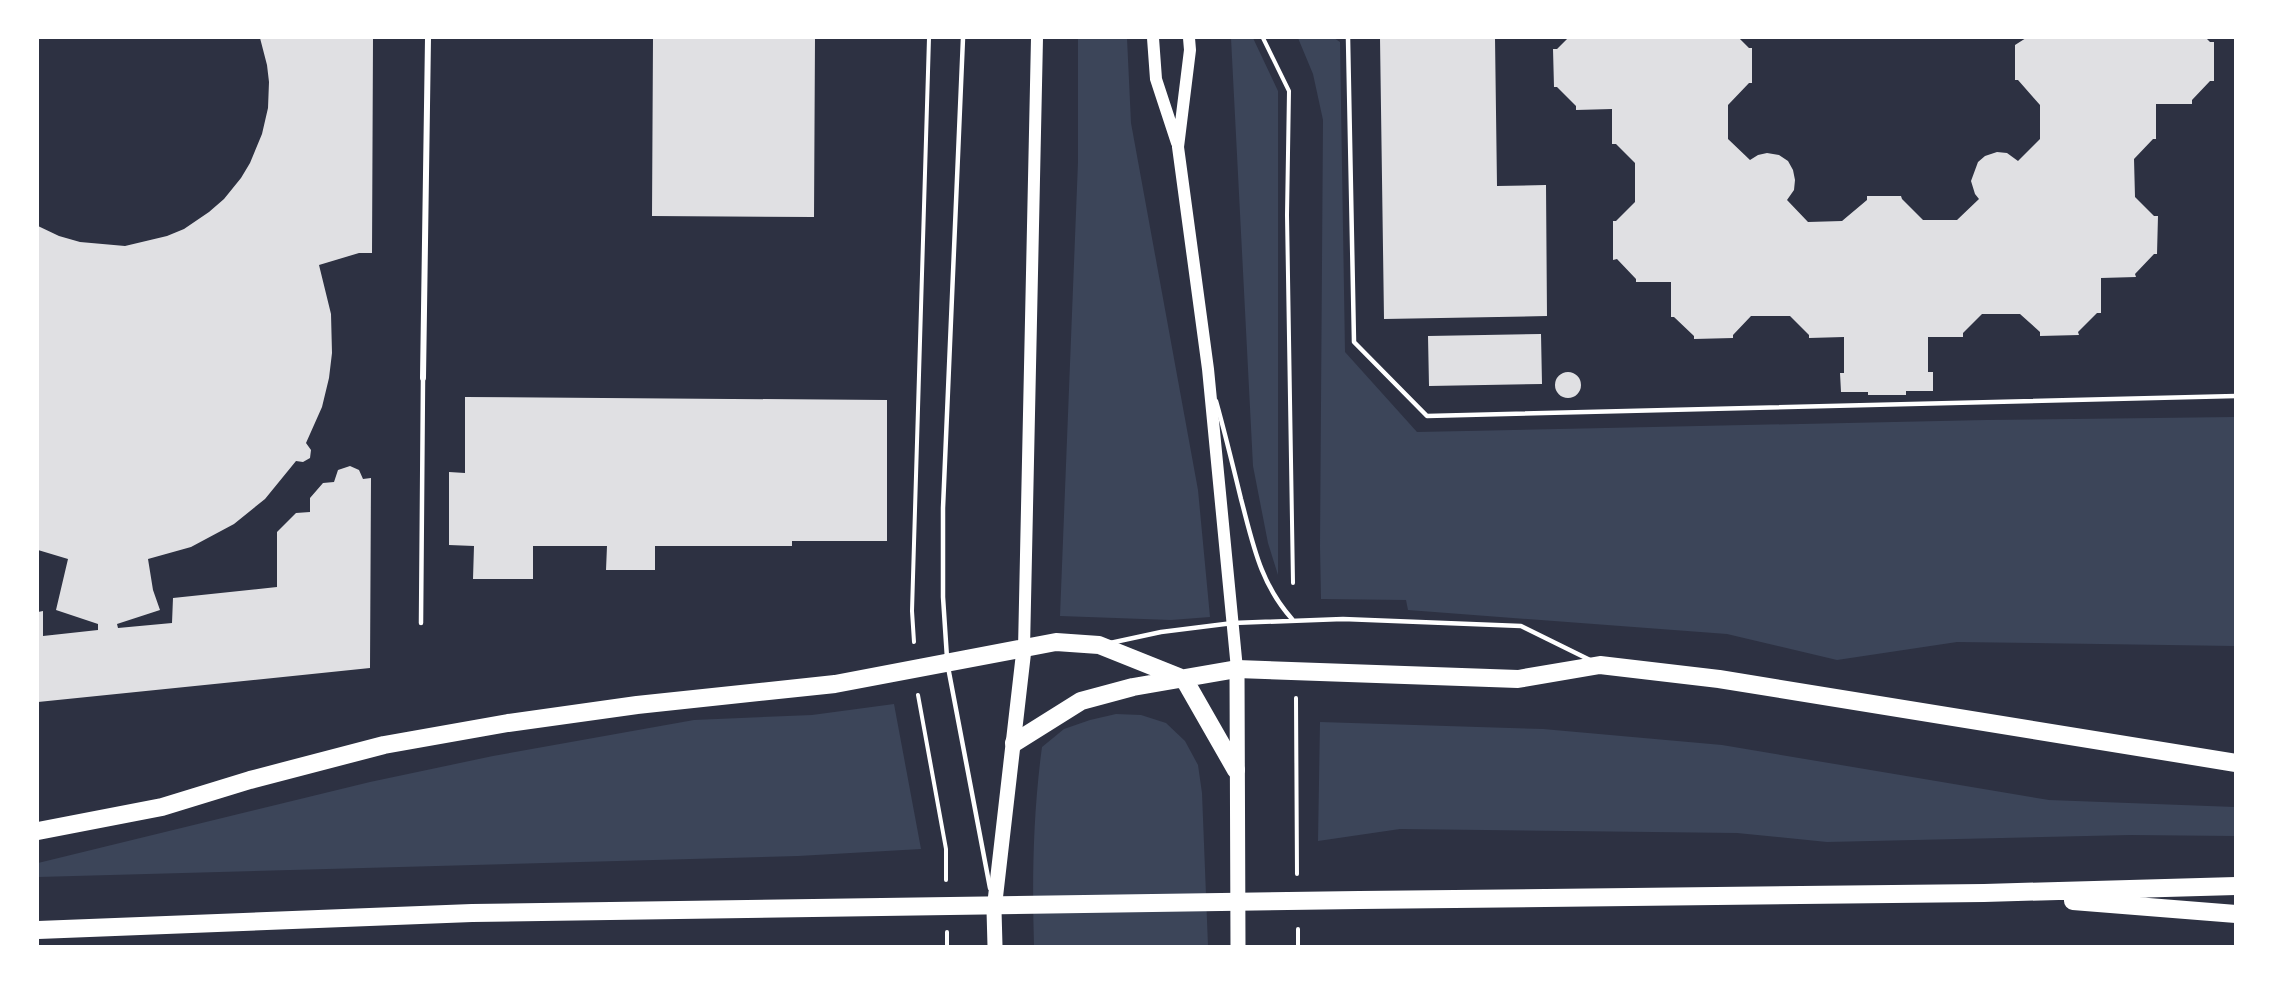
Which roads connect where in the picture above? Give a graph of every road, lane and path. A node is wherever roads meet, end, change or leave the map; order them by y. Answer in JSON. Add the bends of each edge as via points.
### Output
{"nodes":[{"id":1,"x":428,"y":38,"type":"edge"},
{"id":2,"x":963,"y":38,"type":"edge"},
{"id":3,"x":1038,"y":38,"type":"edge"},
{"id":4,"x":1153,"y":38,"type":"edge"},
{"id":5,"x":1189,"y":38,"type":"edge"},
{"id":6,"x":1263,"y":38,"type":"edge"},
{"id":7,"x":1348,"y":38,"type":"edge"},
{"id":8,"x":1178,"y":147,"type":"junction"},
{"id":9,"x":1208,"y":369,"type":"junction"},
{"id":10,"x":423,"y":378,"type":"joint"},
{"id":11,"x":2235,"y":396,"type":"edge"},
{"id":12,"x":1292,"y":620,"type":"junction"},
{"id":13,"x":421,"y":623,"type":"dead end"},
{"id":14,"x":1233,"y":623,"type":"junction"},
{"id":15,"x":1099,"y":645,"type":"junction"},
{"id":16,"x":1023,"y":649,"type":"junction"},
{"id":17,"x":947,"y":663,"type":"junction"},
{"id":18,"x":1600,"y":665,"type":"junction"},
{"id":19,"x":1237,"y":669,"type":"junction"},
{"id":20,"x":1297,"y":672,"type":"junction"},
{"id":21,"x":1184,"y":679,"type":"junction"},
{"id":22,"x":1014,"y":743,"type":"junction"},
{"id":23,"x":2235,"y":763,"type":"edge"},
{"id":24,"x":1236,"y":770,"type":"junction"},
{"id":25,"x":38,"y":831,"type":"edge"},
{"id":26,"x":1297,"y":883,"type":"dead end"},
{"id":27,"x":2235,"y":886,"type":"edge"},
{"id":28,"x":1984,"y":893,"type":"junction"},
{"id":29,"x":994,"y":910,"type":"junction"},
{"id":30,"x":2235,"y":914,"type":"edge"},
{"id":31,"x":1298,"y":926,"type":"dead end"},
{"id":32,"x":38,"y":930,"type":"edge"},
{"id":33,"x":995,"y":946,"type":"edge"},
{"id":34,"x":1238,"y":946,"type":"edge"},
{"id":35,"x":1298,"y":946,"type":"edge"}],
"edges":[{"from":1,"to":10,"type":"street"},
{"from":2,"to":17,"type":"lane","via":[[943,508]]},
{"from":3,"to":16,"type":"main road"},
{"from":4,"to":8,"type":"main road","via":[[1156,79]]},
{"from":5,"to":8,"type":"main road"},
{"from":6,"to":12,"type":"path","via":[[1288,91]]},
{"from":7,"to":11,"type":"lane","via":[[1354,342],[1427,416]]},
{"from":8,"to":9,"type":"main road"},
{"from":9,"to":12,"type":"lane","via":[[1254,551],[1264,580]]},
{"from":9,"to":14,"type":"main road"},
{"from":10,"to":13,"type":"lane"},
{"from":12,"to":14,"type":"lane"},
{"from":12,"to":18,"type":"lane","via":[[1521,626]]},
{"from":14,"to":15,"type":"lane"},
{"from":14,"to":19,"type":"main road"},
{"from":15,"to":16,"type":"highway","via":[[1056,642]]},
{"from":15,"to":21,"type":"highway"},
{"from":16,"to":17,"type":"highway"},
{"from":16,"to":22,"type":"main road"},
{"from":17,"to":25,"type":"highway","via":[[835,684],[637,705],[384,745],[162,807]]},
{"from":17,"to":29,"type":"lane"},
{"from":18,"to":20,"type":"highway","via":[[1518,679]]},
{"from":18,"to":23,"type":"highway","via":[[1751,684]]},
{"from":19,"to":20,"type":"highway"},
{"from":19,"to":21,"type":"highway"},
{"from":19,"to":24,"type":"main road"},
{"from":20,"to":26,"type":"path"},
{"from":21,"to":22,"type":"highway","via":[[1081,701]]},
{"from":21,"to":24,"type":"highway"},
{"from":22,"to":29,"type":"main road"},
{"from":24,"to":34,"type":"main road"},
{"from":27,"to":28,"type":"highway"},
{"from":28,"to":30,"type":"highway"},
{"from":28,"to":32,"type":"highway","via":[[890,906],[472,914]]},
{"from":29,"to":33,"type":"main road"},
{"from":31,"to":35,"type":"path"}]}
